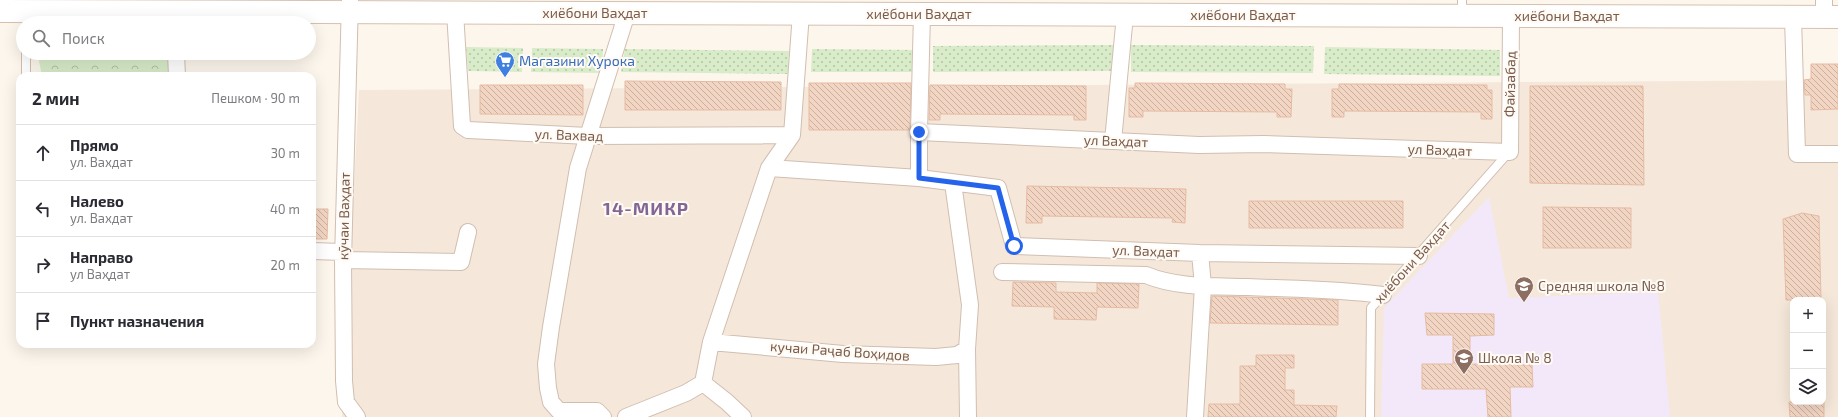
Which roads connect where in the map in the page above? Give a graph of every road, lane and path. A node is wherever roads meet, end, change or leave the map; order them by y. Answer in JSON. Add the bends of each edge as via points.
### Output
{"nodes":[{"id":1,"x":350,"y":6,"type":"edge"},
{"id":2,"x":649,"y":7,"type":"edge"},
{"id":3,"x":1462,"y":8,"type":"edge"},
{"id":4,"x":919,"y":9,"type":"edge"},
{"id":5,"x":0,"y":11,"type":"edge"},
{"id":6,"x":1829,"y":11,"type":"edge"},
{"id":7,"x":455,"y":12,"type":"junction"},
{"id":8,"x":627,"y":13,"type":"junction"},
{"id":9,"x":801,"y":14,"type":"junction"},
{"id":10,"x":1125,"y":14,"type":"junction"},
{"id":11,"x":125,"y":16,"type":"edge"},
{"id":12,"x":191,"y":16,"type":"edge"},
{"id":13,"x":1511,"y":16,"type":"junction"},
{"id":14,"x":1793,"y":17,"type":"junction"},
{"id":15,"x":26,"y":60,"type":"edge"},
{"id":16,"x":176,"y":60,"type":"edge"},
{"id":17,"x":26,"y":72,"type":"edge"},
{"id":18,"x":177,"y":72,"type":"edge"},
{"id":19,"x":919,"y":132,"type":"junction"},
{"id":20,"x":792,"y":135,"type":"junction"},
{"id":21,"x":588,"y":136,"type":"junction"},
{"id":22,"x":1113,"y":141,"type":"junction"},
{"id":23,"x":1510,"y":152,"type":"junction"},
{"id":24,"x":1838,"y":154,"type":"edge"},
{"id":25,"x":769,"y":168,"type":"junction"},
{"id":26,"x":919,"y":178,"type":"junction"},
{"id":27,"x":953,"y":184,"type":"junction"},
{"id":28,"x":468,"y":232,"type":"dead end"},
{"id":29,"x":316,"y":252,"type":"edge"},
{"id":30,"x":1200,"y":253,"type":"junction"},
{"id":31,"x":343,"y":256,"type":"junction"},
{"id":32,"x":1419,"y":256,"type":"junction"},
{"id":33,"x":1002,"y":272,"type":"dead end"},
{"id":34,"x":1203,"y":286,"type":"junction"},
{"id":35,"x":1383,"y":296,"type":"junction"},
{"id":36,"x":711,"y":342,"type":"junction"},
{"id":37,"x":967,"y":349,"type":"junction"},
{"id":38,"x":703,"y":383,"type":"junction"},
{"id":39,"x":729,"y":410,"type":"edge"},
{"id":40,"x":357,"y":417,"type":"edge"},
{"id":41,"x":603,"y":417,"type":"edge"},
{"id":42,"x":626,"y":417,"type":"edge"},
{"id":43,"x":743,"y":417,"type":"edge"},
{"id":44,"x":968,"y":417,"type":"edge"},
{"id":45,"x":1196,"y":417,"type":"edge"},
{"id":46,"x":1370,"y":417,"type":"edge"}],
"edges":[{"from":1,"to":7,"type":"main road","name":"хиёбони Ваҳдат"},
{"from":1,"to":12,"type":"main road","name":"хиёбони Ваҳдат"},
{"from":1,"to":31,"type":"street","name":"кӯчаи Ваҳдат"},
{"from":2,"to":8,"type":"main road","name":"хиёбони Ваҳдат"},
{"from":2,"to":9,"type":"main road","name":"хиёбони Ваҳдат"},
{"from":3,"to":10,"type":"main road","name":"хиёбони Ваҳдат"},
{"from":3,"to":13,"type":"main road","name":"хиёбони Ваҳдат"},
{"from":4,"to":9,"type":"main road","name":"хиёбони Ваҳдат"},
{"from":4,"to":10,"type":"main road","name":"хиёбони Ваҳдат"},
{"from":4,"to":19,"type":"street"},
{"from":5,"to":11,"type":"main road","name":"хиёбони Ваҳдат"},
{"from":6,"to":14,"type":"main road","name":"хиёбони Ваҳдат"},
{"from":7,"to":8,"type":"main road","name":"хиёбони Ваҳдат"},
{"from":7,"to":21,"type":"street","name":"ул. Вахвад","via":[[463,128]]},
{"from":8,"to":21,"type":"street"},
{"from":9,"to":20,"type":"street"},
{"from":10,"to":22,"type":"street"},
{"from":13,"to":14,"type":"main road","name":"хиёбони Ваҳдат"},
{"from":13,"to":23,"type":"street","name":"Файзабад"},
{"from":14,"to":24,"type":"street","via":[[1797,154]]},
{"from":15,"to":17,"type":"lane"},
{"from":16,"to":18,"type":"street"},
{"from":19,"to":22,"type":"street","name":"ул Ваҳдат"},
{"from":19,"to":26,"type":"street"},
{"from":20,"to":21,"type":"street","name":"ул. Вахвад"},
{"from":20,"to":25,"type":"street"},
{"from":21,"to":41,"type":"street","via":[[578,168],[546,364],[551,402],[559,411],[597,411]]},
{"from":22,"to":23,"type":"street","name":"ул Ваҳдат"},
{"from":23,"to":32,"type":"lane","name":"хиёбони Вахдат"},
{"from":25,"to":26,"type":"street"},
{"from":25,"to":36,"type":"street"},
{"from":26,"to":27,"type":"street","name":"ул. Вахдат"},
{"from":27,"to":30,"type":"street","name":"ул. Вахдат","via":[[998,188],[1014,246]]},
{"from":27,"to":37,"type":"street","via":[[970,305]]},
{"from":28,"to":31,"type":"street","via":[[461,262]]},
{"from":29,"to":31,"type":"street"},
{"from":30,"to":32,"type":"street","name":"ул. Вахдат"},
{"from":30,"to":34,"type":"street"},
{"from":31,"to":40,"type":"street","name":"кӯчаи Ваҳдат","via":[[344,381],[346,402]]},
{"from":32,"to":35,"type":"lane","name":"хиёбони Вахдат"},
{"from":33,"to":34,"type":"street","via":[[1146,275]]},
{"from":34,"to":35,"type":"street","via":[[1344,290]]},
{"from":34,"to":45,"type":"street"},
{"from":35,"to":46,"type":"lane","name":"хиёбони Вахдат","via":[[1371,308]]},
{"from":36,"to":37,"type":"street","name":"кучаи Раҷаб Воҳидов","via":[[844,354],[936,357],[957,355]]},
{"from":36,"to":38,"type":"street"},
{"from":37,"to":44,"type":"street"},
{"from":38,"to":39,"type":"street"},
{"from":38,"to":42,"type":"street","via":[[686,393]]},
{"from":39,"to":43,"type":"street"}]}
